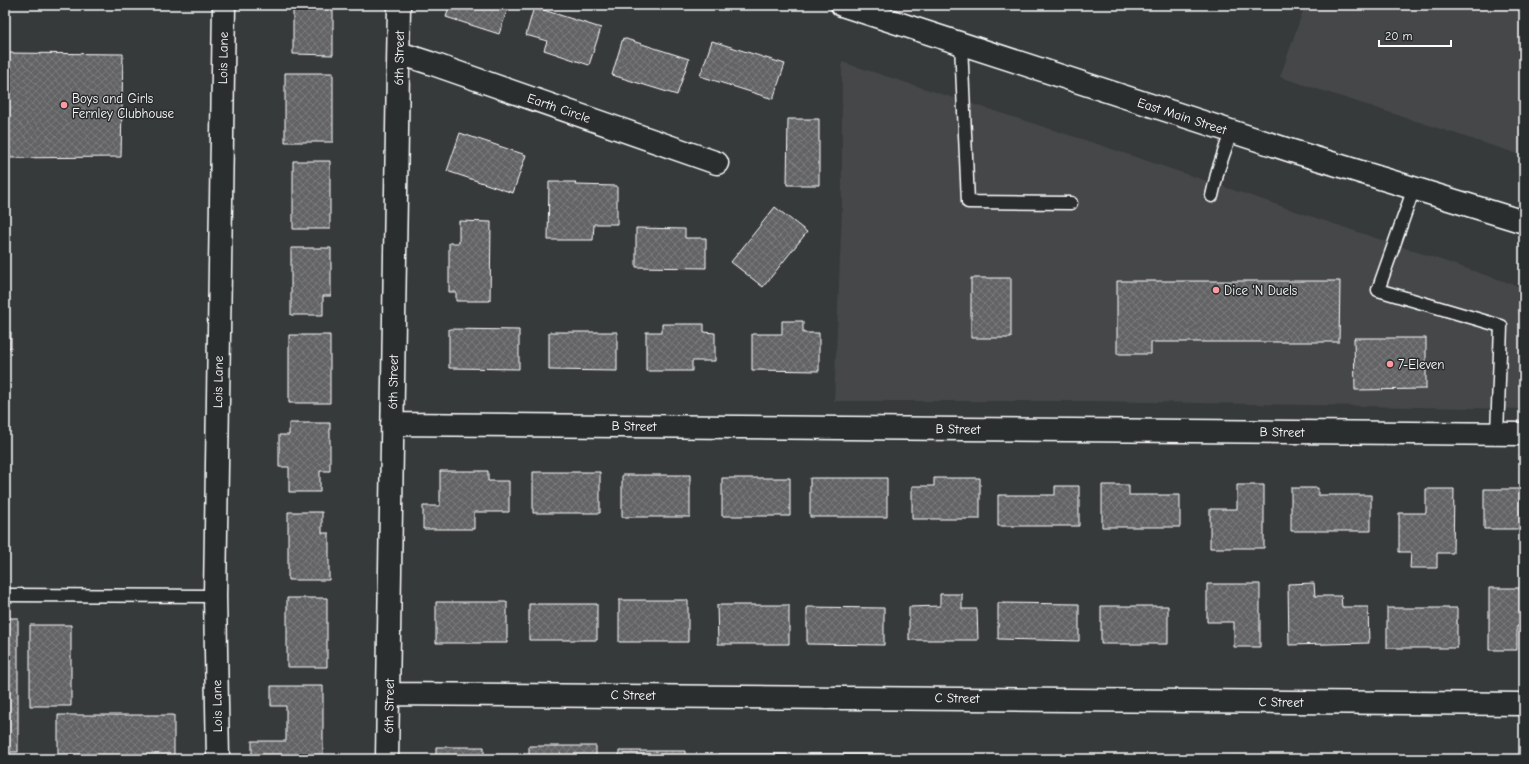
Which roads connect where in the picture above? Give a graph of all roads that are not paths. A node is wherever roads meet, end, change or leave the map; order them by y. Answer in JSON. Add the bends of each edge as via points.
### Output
{"nodes":[{"id":1,"x":224,"y":5,"type":"edge"},
{"id":2,"x":399,"y":5,"type":"edge"},
{"id":3,"x":842,"y":5,"type":"edge"},
{"id":4,"x":961,"y":44,"type":"junction"},
{"id":5,"x":399,"y":53,"type":"junction"},
{"id":6,"x":1231,"y":132,"type":"junction"},
{"id":7,"x":718,"y":163,"type":"dead end"},
{"id":8,"x":1414,"y":188,"type":"junction"},
{"id":9,"x":1212,"y":196,"type":"dead end"},
{"id":10,"x":1071,"y":203,"type":"dead end"},
{"id":11,"x":1524,"y":222,"type":"edge"},
{"id":12,"x":392,"y":424,"type":"junction"},
{"id":13,"x":1497,"y":434,"type":"junction"},
{"id":14,"x":1524,"y":434,"type":"edge"},
{"id":15,"x":5,"y":595,"type":"edge"},
{"id":16,"x":214,"y":596,"type":"junction"},
{"id":17,"x":390,"y":694,"type":"junction"},
{"id":18,"x":1524,"y":704,"type":"edge"},
{"id":19,"x":218,"y":759,"type":"edge"},
{"id":20,"x":387,"y":759,"type":"edge"}],
"edges":[{"from":1,"to":16,"type":"street","name":"Lois Lane"},
{"from":2,"to":5,"type":"street","name":"6th Street"},
{"from":3,"to":4,"type":"street","name":"East Main Street"},
{"from":4,"to":6,"type":"street","name":"East Main Street"},
{"from":4,"to":10,"type":"lane","via":[[968,202]]},
{"from":5,"to":7,"type":"street","name":"Earth Circle"},
{"from":5,"to":12,"type":"street","name":"6th Street"},
{"from":6,"to":8,"type":"street","name":"East Main Street"},
{"from":6,"to":9,"type":"lane"},
{"from":8,"to":11,"type":"street","name":"East Main Street"},
{"from":8,"to":13,"type":"lane","via":[[1378,290],[1500,326]]},
{"from":12,"to":13,"type":"street","name":"B Street"},
{"from":12,"to":17,"type":"street","name":"6th Street"},
{"from":13,"to":14,"type":"street","name":"B Street"},
{"from":15,"to":16,"type":"lane"},
{"from":16,"to":19,"type":"street","name":"Lois Lane"},
{"from":17,"to":18,"type":"street","name":"C Street"},
{"from":17,"to":20,"type":"street","name":"6th Street"}]}
